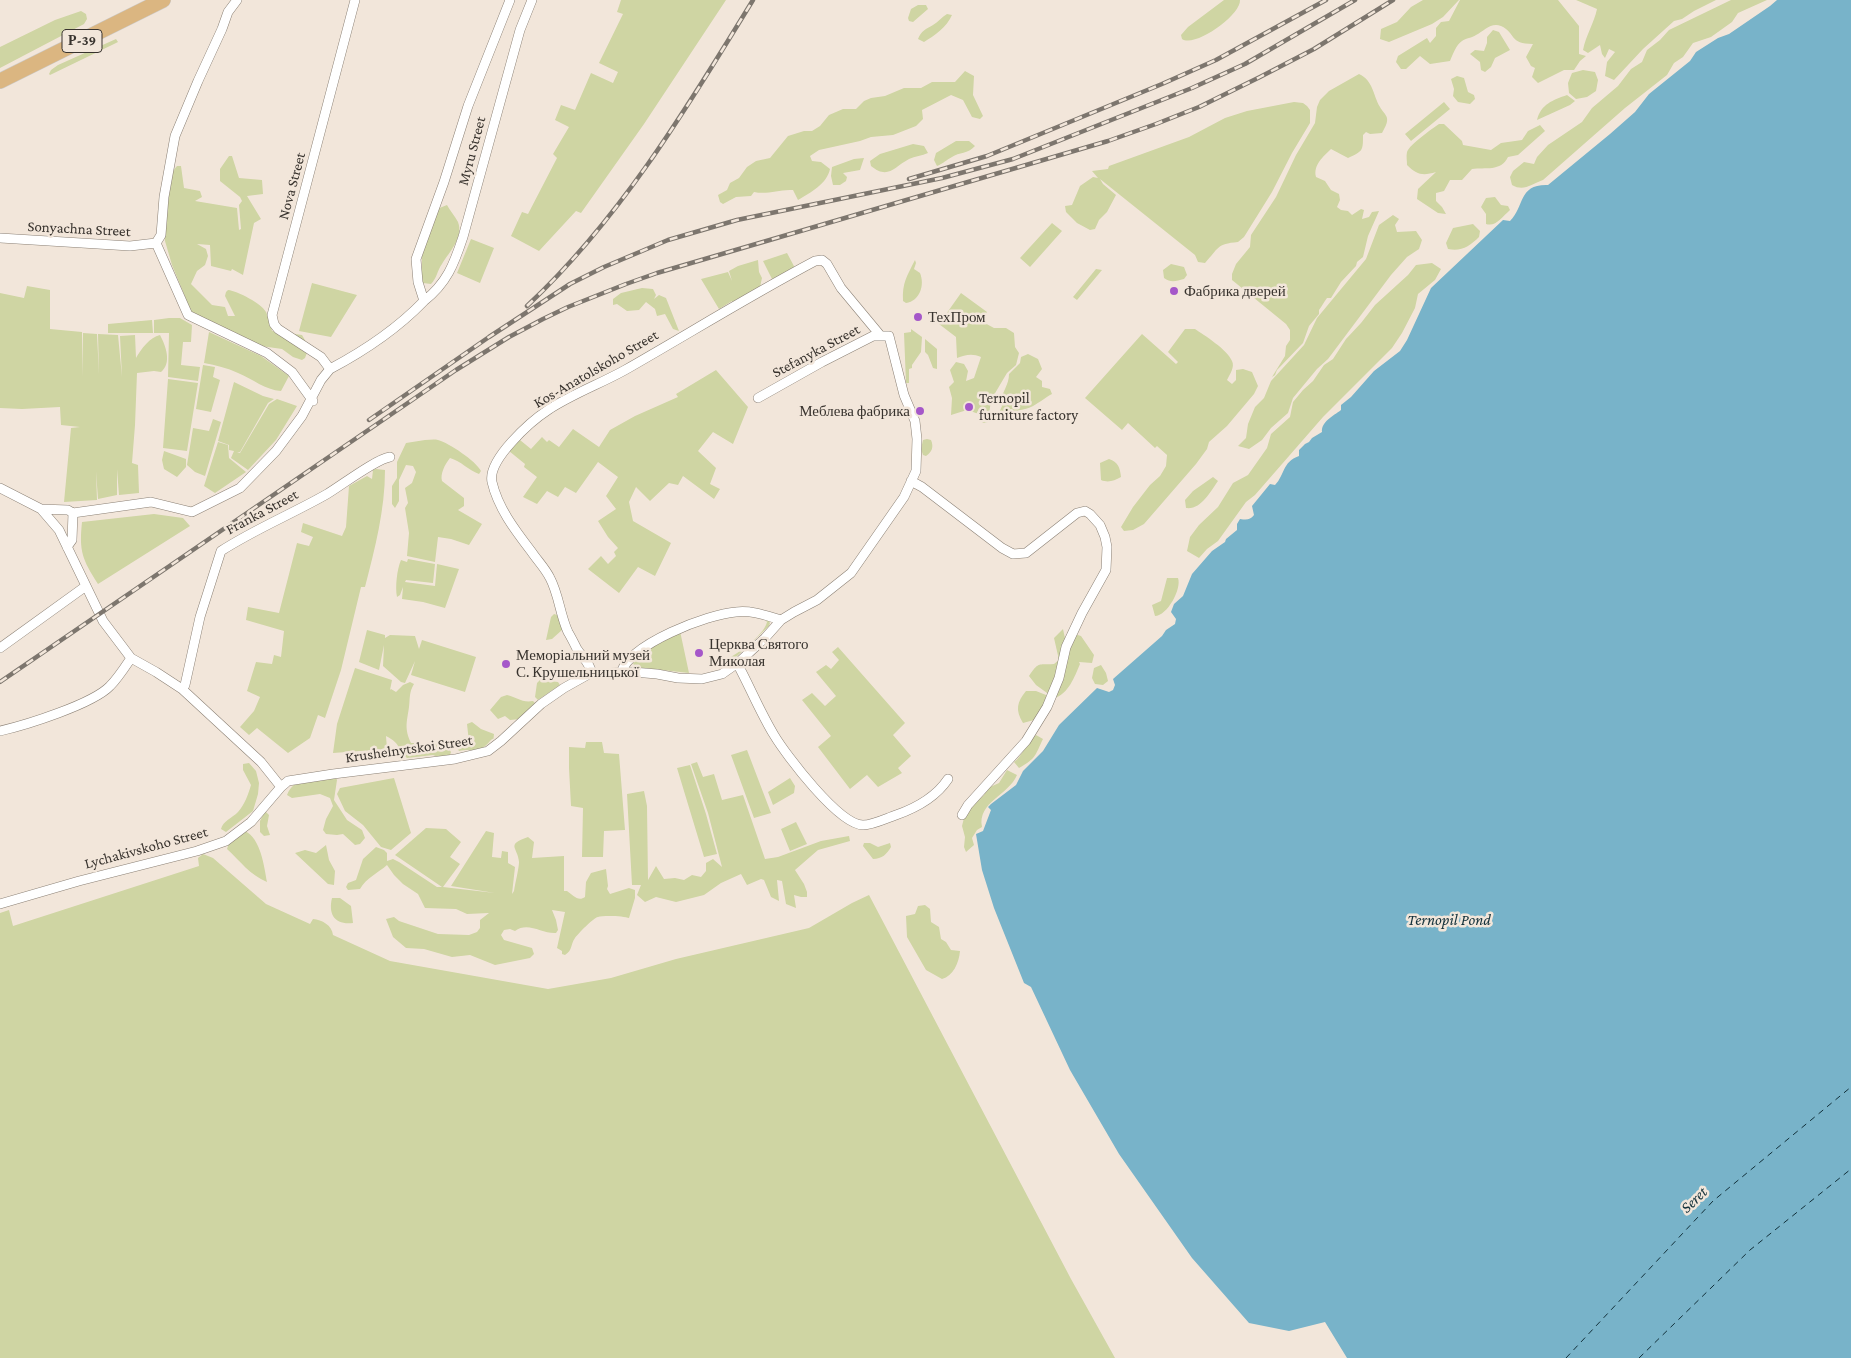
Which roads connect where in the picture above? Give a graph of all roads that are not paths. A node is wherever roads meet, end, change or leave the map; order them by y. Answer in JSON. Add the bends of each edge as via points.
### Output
{"nodes":[{"id":1,"x":163,"y":0,"type":"edge"},
{"id":2,"x":238,"y":0,"type":"edge"},
{"id":3,"x":356,"y":0,"type":"edge"},
{"id":4,"x":510,"y":0,"type":"edge"},
{"id":5,"x":532,"y":0,"type":"edge"},
{"id":6,"x":0,"y":81,"type":"edge"},
{"id":7,"x":0,"y":238,"type":"edge"},
{"id":8,"x":156,"y":243,"type":"junction"},
{"id":9,"x":424,"y":300,"type":"junction"},
{"id":10,"x":885,"y":335,"type":"junction"},
{"id":11,"x":330,"y":369,"type":"junction"},
{"id":12,"x":312,"y":398,"type":"junction"},
{"id":13,"x":758,"y":398,"type":"dead end"},
{"id":14,"x":390,"y":457,"type":"dead end"},
{"id":15,"x":911,"y":481,"type":"junction"},
{"id":16,"x":0,"y":488,"type":"edge"},
{"id":17,"x":41,"y":509,"type":"junction"},
{"id":18,"x":73,"y":513,"type":"junction"},
{"id":19,"x":67,"y":546,"type":"junction"},
{"id":20,"x":86,"y":586,"type":"junction"},
{"id":21,"x":781,"y":620,"type":"junction"},
{"id":22,"x":0,"y":648,"type":"edge"},
{"id":23,"x":131,"y":658,"type":"junction"},
{"id":24,"x":737,"y":663,"type":"junction"},
{"id":25,"x":621,"y":673,"type":"junction"},
{"id":26,"x":592,"y":674,"type":"junction"},
{"id":27,"x":182,"y":689,"type":"junction"},
{"id":28,"x":0,"y":731,"type":"edge"},
{"id":29,"x":948,"y":778,"type":"dead end"},
{"id":30,"x":281,"y":787,"type":"junction"},
{"id":31,"x":962,"y":815,"type":"dead end"},
{"id":32,"x":0,"y":904,"type":"edge"}],
"edges":[{"from":1,"to":6,"type":"main road","number":"Р-39"},
{"from":2,"to":8,"type":"street","via":[[228,12],[175,136],[164,197],[162,234]]},
{"from":3,"to":11,"type":"street","name":"Nova Street","via":[[272,316],[278,328],[321,357]]},
{"from":4,"to":9,"type":"street","name":"Myru Street","via":[[468,106],[416,259]]},
{"from":5,"to":9,"type":"street","name":"Myru Street","via":[[520,30],[463,237],[452,267]]},
{"from":7,"to":8,"type":"street","name":"Sonyachna Street","via":[[130,246]]},
{"from":8,"to":12,"type":"street","via":[[188,315],[267,353],[292,372]]},
{"from":9,"to":11,"type":"street","name":"Myru Street","via":[[379,340]]},
{"from":10,"to":13,"type":"street","name":"Stefanyka Street","via":[[873,336]]},
{"from":10,"to":15,"type":"street","name":"Krushelnytskoi Street","via":[[915,421],[917,459]]},
{"from":10,"to":26,"type":"street","name":"Kos-Anatolskoho Street","via":[[841,288],[827,264],[822,260],[815,261],[602,383],[548,410],[511,444],[492,472],[495,490],[515,530],[551,580],[566,628],[590,665]]},
{"from":11,"to":12,"type":"street"},
{"from":12,"to":18,"type":"street","via":[[276,452],[240,488],[192,512],[151,502]]},
{"from":14,"to":27,"type":"street","name":"Franka Street","via":[[221,551],[200,616],[186,685]]},
{"from":15,"to":21,"type":"street","name":"Krushelnytskoi Street","via":[[899,504],[851,573],[817,600]]},
{"from":15,"to":31,"type":"street","via":[[1013,554],[1026,553],[1081,511],[1090,514],[1100,525],[1107,547],[1106,570],[1066,647],[1059,678],[1047,707],[1026,741]]},
{"from":16,"to":17,"type":"street"},
{"from":17,"to":18,"type":"street"},
{"from":17,"to":19,"type":"street","via":[[59,530]]},
{"from":18,"to":19,"type":"street","via":[[72,540]]},
{"from":19,"to":20,"type":"street"},
{"from":20,"to":22,"type":"street"},
{"from":20,"to":23,"type":"street","via":[[103,621]]},
{"from":21,"to":24,"type":"street","name":"Krushelnytskoi Street"},
{"from":21,"to":25,"type":"street","via":[[754,612],[720,614],[648,644],[623,666]]},
{"from":23,"to":27,"type":"street"},
{"from":23,"to":28,"type":"street","via":[[110,686],[98,695]]},
{"from":24,"to":25,"type":"street","name":"Krushelnytskoi Street","via":[[722,674],[702,679]]},
{"from":24,"to":29,"type":"street","via":[[781,747],[830,805],[852,822],[863,825],[912,809],[935,794]]},
{"from":25,"to":26,"type":"street","name":"Krushelnytskoi Street"},
{"from":26,"to":30,"type":"street","name":"Krushelnytskoi Street","via":[[540,704],[488,751],[455,759],[297,779]]},
{"from":27,"to":30,"type":"street","via":[[261,762]]},
{"from":30,"to":32,"type":"street","name":"Lychakivskoho Street","via":[[251,822],[226,841]]}]}
